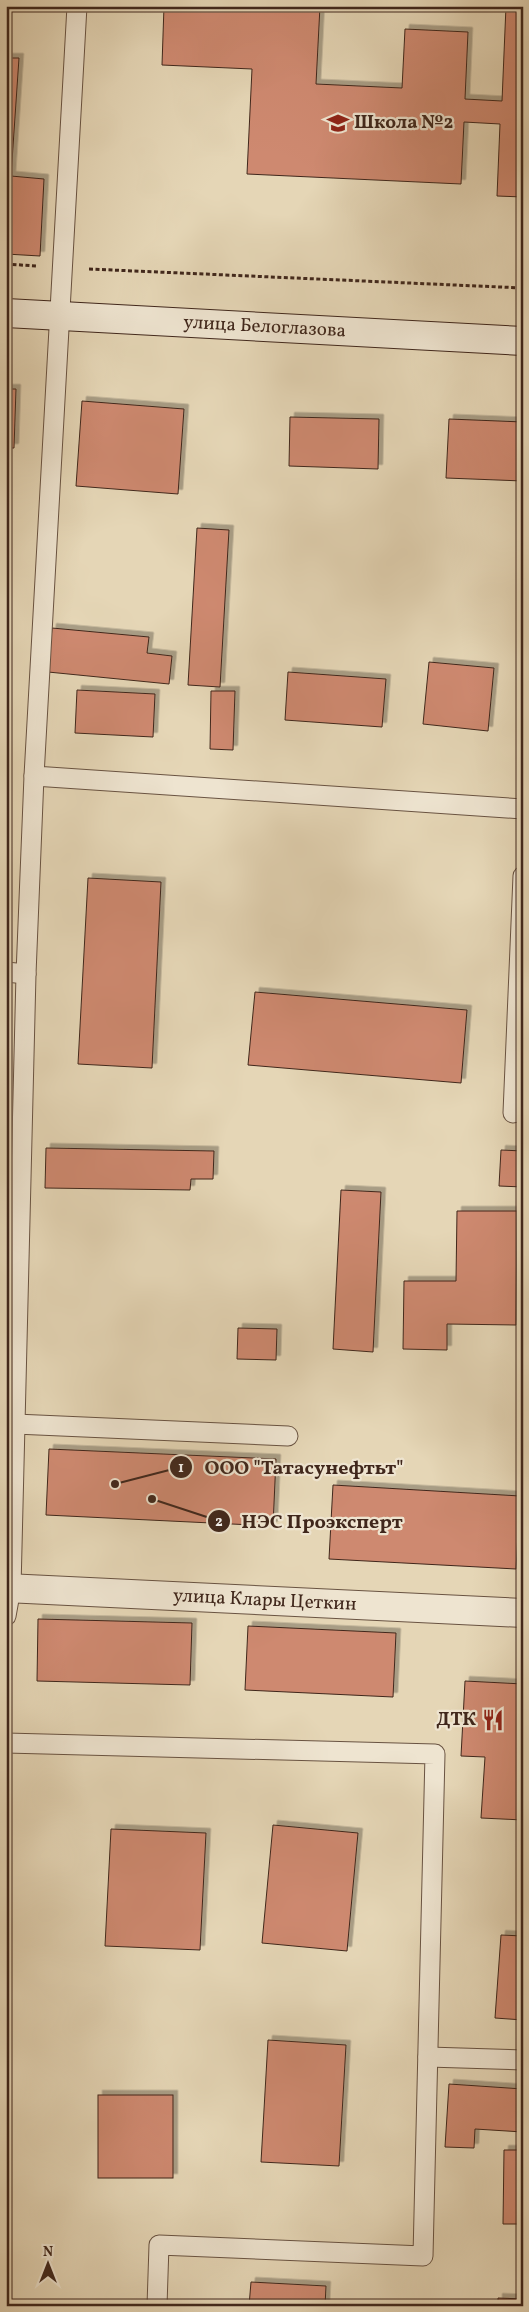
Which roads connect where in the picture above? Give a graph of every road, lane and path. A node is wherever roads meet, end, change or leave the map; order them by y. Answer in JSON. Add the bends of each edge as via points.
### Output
{"nodes":[{"id":1,"x":77,"y":6,"type":"edge"},
{"id":2,"x":6,"y":264,"type":"edge"},
{"id":3,"x":62,"y":268,"type":"junction"},
{"id":4,"x":523,"y":288,"type":"edge"},
{"id":5,"x":6,"y":313,"type":"edge"},
{"id":6,"x":59,"y":316,"type":"junction"},
{"id":7,"x":523,"y":341,"type":"edge"},
{"id":8,"x":34,"y":776,"type":"junction"},
{"id":9,"x":523,"y":809,"type":"edge"},
{"id":10,"x":523,"y":876,"type":"edge"},
{"id":11,"x":6,"y":972,"type":"edge"},
{"id":12,"x":26,"y":974,"type":"junction"},
{"id":13,"x":514,"y":1113,"type":"dead end"},
{"id":14,"x":15,"y":1424,"type":"junction"},
{"id":15,"x":288,"y":1436,"type":"dead end"},
{"id":16,"x":9,"y":1588,"type":"edge"},
{"id":17,"x":523,"y":1613,"type":"edge"},
{"id":18,"x":6,"y":1616,"type":"edge"},
{"id":19,"x":6,"y":1743,"type":"edge"},
{"id":20,"x":428,"y":2057,"type":"junction"},
{"id":21,"x":523,"y":2060,"type":"edge"},
{"id":22,"x":157,"y":2306,"type":"edge"}],
"edges":[{"from":1,"to":3,"type":"lane"},
{"from":2,"to":3,"type":"path"},
{"from":3,"to":4,"type":"path"},
{"from":3,"to":6,"type":"lane"},
{"from":5,"to":6,"type":"street","name":"улица Белоглазова"},
{"from":6,"to":7,"type":"street","name":"улица Белоглазова"},
{"from":6,"to":8,"type":"lane"},
{"from":8,"to":9,"type":"lane"},
{"from":8,"to":12,"type":"lane"},
{"from":10,"to":13,"type":"lane"},
{"from":11,"to":12,"type":"lane"},
{"from":12,"to":14,"type":"lane"},
{"from":14,"to":15,"type":"lane"},
{"from":14,"to":16,"type":"lane"},
{"from":16,"to":17,"type":"street","name":"улица Клары Цеткин"},
{"from":16,"to":18,"type":"lane"},
{"from":19,"to":20,"type":"lane","via":[[435,1754]]},
{"from":20,"to":21,"type":"lane"},
{"from":20,"to":22,"type":"lane","via":[[423,2256],[159,2245]]}]}
